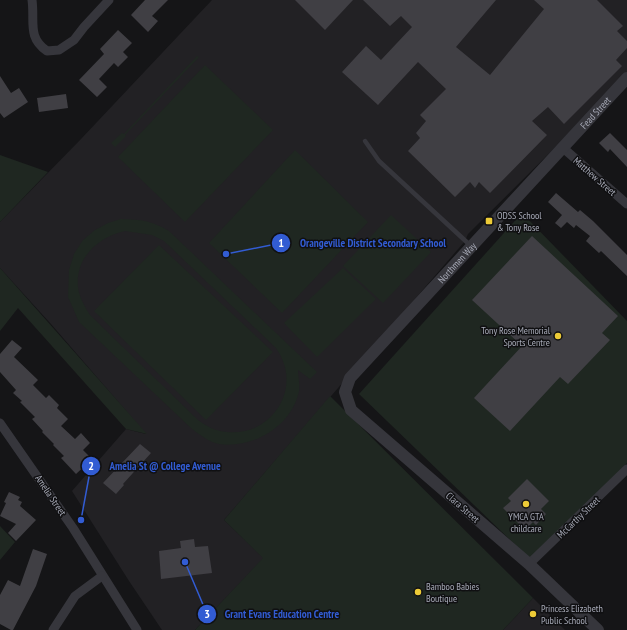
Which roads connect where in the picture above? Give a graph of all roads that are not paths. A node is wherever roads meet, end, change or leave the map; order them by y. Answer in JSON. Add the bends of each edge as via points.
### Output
{"nodes":[{"id":1,"x":32,"y":0,"type":"edge"},
{"id":2,"x":109,"y":0,"type":"edge"},
{"id":3,"x":627,"y":78,"type":"edge"},
{"id":4,"x":365,"y":141,"type":"dead end"},
{"id":5,"x":562,"y":147,"type":"junction"},
{"id":6,"x":627,"y":204,"type":"edge"},
{"id":7,"x":471,"y":246,"type":"junction"},
{"id":8,"x":350,"y":378,"type":"joint"},
{"id":9,"x":0,"y":423,"type":"edge"},
{"id":10,"x":627,"y":469,"type":"edge"},
{"id":11,"x":529,"y":564,"type":"junction"},
{"id":12,"x":102,"y":576,"type":"junction"},
{"id":13,"x":53,"y":630,"type":"edge"},
{"id":14,"x":137,"y":630,"type":"edge"},
{"id":15,"x":598,"y":630,"type":"edge"}],
"edges":[{"from":1,"to":2,"type":"street","via":[[33,32],[39,45],[48,51],[59,50],[74,40]]},
{"from":3,"to":5,"type":"street","name":"Fead Street"},
{"from":4,"to":7,"type":"lane","via":[[379,161]]},
{"from":5,"to":6,"type":"street","name":"Matthew Street"},
{"from":5,"to":7,"type":"street","name":"Northmen Way"},
{"from":7,"to":8,"type":"street","name":"Northmen Way"},
{"from":8,"to":11,"type":"street","name":"Clara Street","via":[[345,392],[350,410]]},
{"from":9,"to":12,"type":"street","name":"Amelia Street","via":[[52,496]]},
{"from":10,"to":11,"type":"street","name":"McCarthy Street"},
{"from":11,"to":15,"type":"street","name":"Clara Street"},
{"from":12,"to":13,"type":"street","via":[[75,596]]},
{"from":12,"to":14,"type":"street","name":"Amelia Street"}]}
